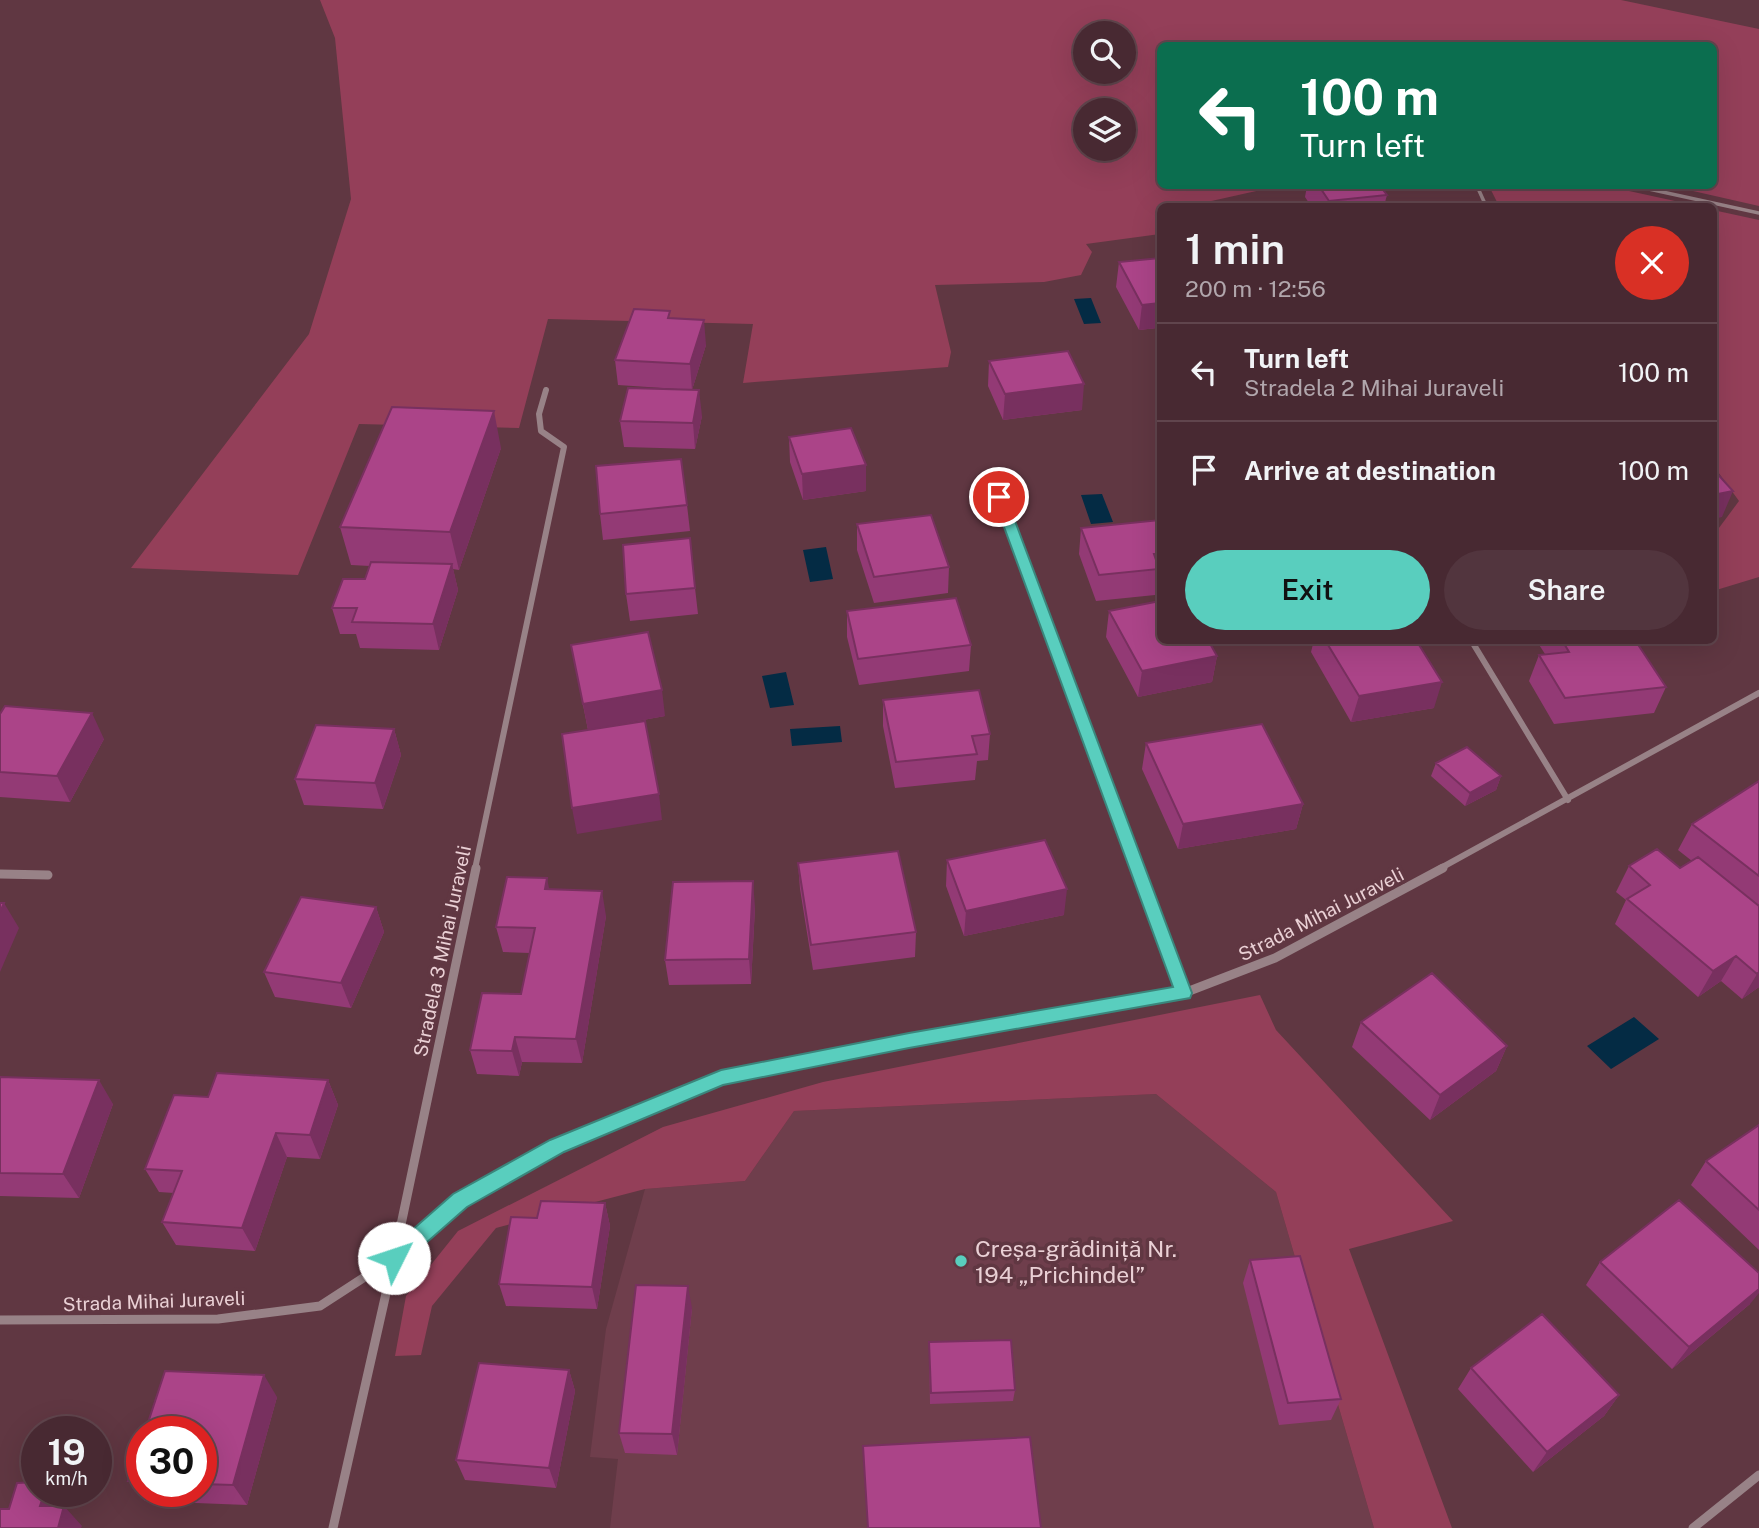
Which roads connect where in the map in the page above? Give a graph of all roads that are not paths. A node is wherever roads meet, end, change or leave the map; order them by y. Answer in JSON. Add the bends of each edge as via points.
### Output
{"nodes":[{"id":1,"x":1649,"y":189,"type":"edge"},
{"id":2,"x":1713,"y":203,"type":"edge"},
{"id":3,"x":1717,"y":204,"type":"edge"},
{"id":4,"x":1759,"y":213,"type":"edge"},
{"id":5,"x":547,"y":390,"type":"dead end"},
{"id":6,"x":999,"y":497,"type":"dead end"},
{"id":7,"x":1473,"y":644,"type":"edge"},
{"id":8,"x":1759,"y":693,"type":"edge"},
{"id":9,"x":1568,"y":800,"type":"junction"},
{"id":10,"x":0,"y":874,"type":"edge"},
{"id":11,"x":48,"y":875,"type":"dead end"},
{"id":12,"x":1184,"y":993,"type":"junction"},
{"id":13,"x":394,"y":1258,"type":"junction"},
{"id":14,"x":0,"y":1320,"type":"edge"},
{"id":15,"x":1759,"y":1475,"type":"edge"},
{"id":16,"x":333,"y":1528,"type":"edge"},
{"id":17,"x":1693,"y":1528,"type":"edge"}],
"edges":[{"from":1,"to":2,"type":"lane"},
{"from":3,"to":4,"type":"lane"},
{"from":5,"to":13,"type":"street","name":"Stradela 3 Mihai Juraveli","via":[[541,431],[564,447]]},
{"from":6,"to":12,"type":"street"},
{"from":7,"to":9,"type":"street"},
{"from":8,"to":9,"type":"street","name":"Strada Mihai Juraveli"},
{"from":9,"to":12,"type":"street","name":"Strada Mihai Juraveli","via":[[1275,958]]},
{"from":10,"to":11,"type":"street"},
{"from":12,"to":13,"type":"street","name":"Strada Mihai Juraveli","via":[[721,1078],[557,1146],[460,1200]]},
{"from":13,"to":14,"type":"street","name":"Strada Mihai Juraveli","via":[[320,1306],[218,1319]]},
{"from":13,"to":16,"type":"street","name":"Stradela 3 Mihai Juraveli"},
{"from":15,"to":17,"type":"street"}]}
